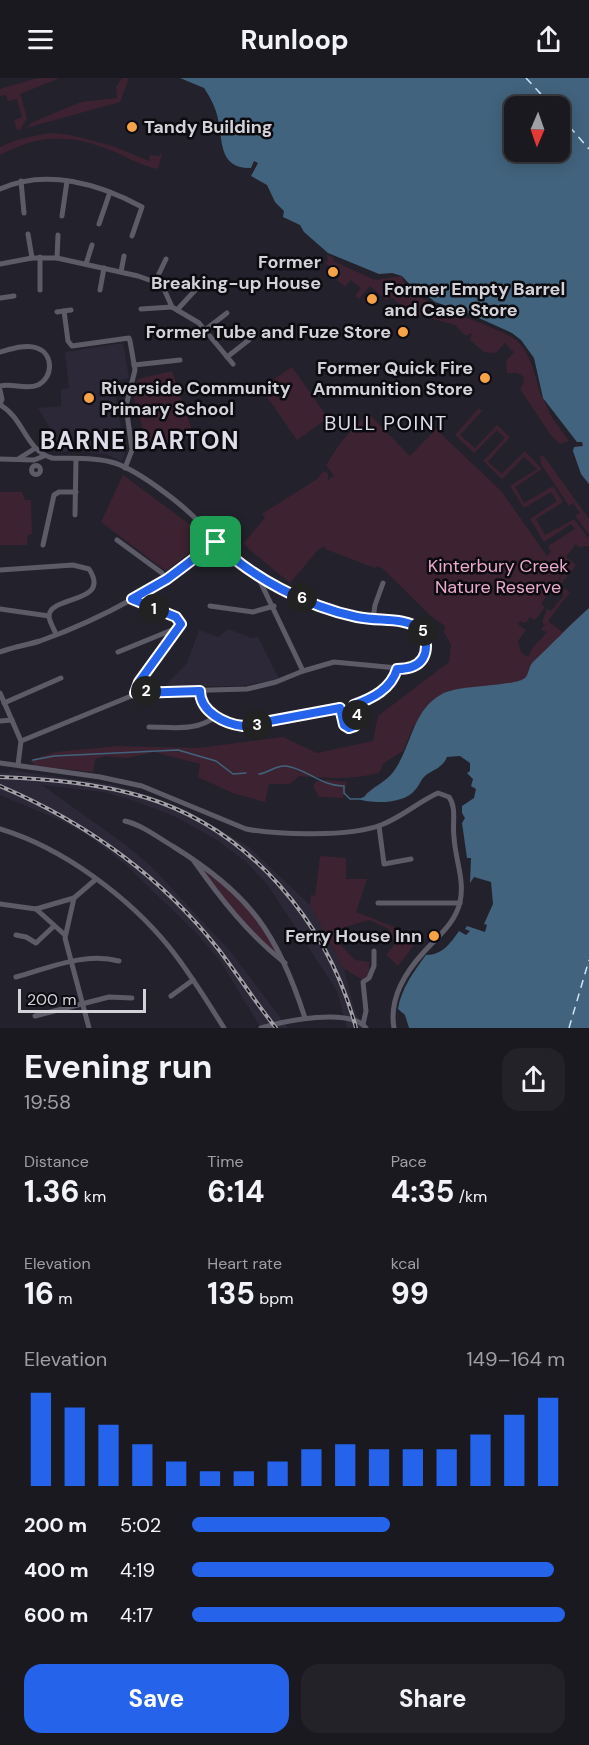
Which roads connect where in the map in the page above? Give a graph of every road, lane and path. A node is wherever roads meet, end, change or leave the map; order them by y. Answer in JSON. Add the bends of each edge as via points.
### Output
{"nodes":[{"id":1,"x":21,"y":181,"type":"junction"},
{"id":2,"x":67,"y":181,"type":"junction"},
{"id":3,"x":0,"y":189,"type":"edge"},
{"id":4,"x":110,"y":192,"type":"junction"},
{"id":5,"x":24,"y":213,"type":"dead end"},
{"id":6,"x":62,"y":216,"type":"dead end"},
{"id":7,"x":99,"y":224,"type":"dead end"},
{"id":8,"x":28,"y":234,"type":"dead end"},
{"id":9,"x":58,"y":235,"type":"dead end"},
{"id":10,"x":132,"y":236,"type":"dead end"},
{"id":11,"x":92,"y":245,"type":"dead end"},
{"id":12,"x":124,"y":256,"type":"dead end"},
{"id":13,"x":40,"y":257,"type":"junction"},
{"id":14,"x":32,"y":258,"type":"junction"},
{"id":15,"x":57,"y":258,"type":"junction"},
{"id":16,"x":166,"y":260,"type":"dead end"},
{"id":17,"x":0,"y":264,"type":"edge"},
{"id":18,"x":86,"y":264,"type":"junction"},
{"id":19,"x":104,"y":268,"type":"junction"},
{"id":20,"x":121,"y":272,"type":"junction"},
{"id":21,"x":155,"y":282,"type":"junction"},
{"id":22,"x":199,"y":286,"type":"dead end"},
{"id":23,"x":40,"y":290,"type":"dead end"},
{"id":24,"x":100,"y":290,"type":"dead end"},
{"id":25,"x":14,"y":296,"type":"dead end"},
{"id":26,"x":0,"y":298,"type":"edge"},
{"id":27,"x":141,"y":309,"type":"dead end"},
{"id":28,"x":176,"y":309,"type":"junction"},
{"id":29,"x":64,"y":311,"type":"dead end"},
{"id":30,"x":226,"y":313,"type":"dead end"},
{"id":31,"x":205,"y":330,"type":"junction"},
{"id":32,"x":254,"y":336,"type":"dead end"},
{"id":33,"x":0,"y":352,"type":"edge"},
{"id":34,"x":227,"y":357,"type":"junction"},
{"id":35,"x":180,"y":360,"type":"dead end"},
{"id":36,"x":233,"y":364,"type":"dead end"},
{"id":37,"x":134,"y":365,"type":"junction"},
{"id":38,"x":0,"y":386,"type":"edge"},
{"id":39,"x":0,"y":390,"type":"edge"},
{"id":40,"x":0,"y":405,"type":"edge"},
{"id":41,"x":34,"y":449,"type":"junction"},
{"id":42,"x":44,"y":456,"type":"junction"},
{"id":43,"x":0,"y":459,"type":"edge"},
{"id":44,"x":76,"y":459,"type":"junction"},
{"id":45,"x":21,"y":460,"type":"junction"},
{"id":46,"x":33,"y":466,"type":"dead end"},
{"id":47,"x":125,"y":468,"type":"junction"},
{"id":48,"x":76,"y":492,"type":"junction"},
{"id":49,"x":75,"y":515,"type":"dead end"},
{"id":50,"x":117,"y":540,"type":"dead end"},
{"id":51,"x":216,"y":542,"type":"junction"},
{"id":52,"x":42,"y":545,"type":"dead end"},
{"id":53,"x":0,"y":570,"type":"edge"},
{"id":54,"x":259,"y":577,"type":"junction"},
{"id":55,"x":167,"y":579,"type":"junction"},
{"id":56,"x":383,"y":583,"type":"dead end"},
{"id":57,"x":132,"y":599,"type":"junction"},
{"id":58,"x":210,"y":606,"type":"dead end"},
{"id":59,"x":274,"y":606,"type":"junction"},
{"id":60,"x":0,"y":609,"type":"edge"},
{"id":61,"x":49,"y":616,"type":"junction"},
{"id":62,"x":373,"y":619,"type":"junction"},
{"id":63,"x":176,"y":631,"type":"junction"},
{"id":64,"x":56,"y":634,"type":"junction"},
{"id":65,"x":0,"y":652,"type":"edge"},
{"id":66,"x":118,"y":652,"type":"dead end"},
{"id":67,"x":397,"y":669,"type":"junction"},
{"id":68,"x":303,"y":671,"type":"junction"},
{"id":69,"x":61,"y":678,"type":"dead end"},
{"id":70,"x":200,"y":691,"type":"junction"},
{"id":71,"x":0,"y":693,"type":"edge"},
{"id":72,"x":135,"y":693,"type":"junction"},
{"id":73,"x":4,"y":703,"type":"junction"},
{"id":74,"x":354,"y":705,"type":"junction"},
{"id":75,"x":340,"y":708,"type":"junction"},
{"id":76,"x":216,"y":716,"type":"junction"},
{"id":77,"x":12,"y":720,"type":"junction"},
{"id":78,"x":0,"y":721,"type":"edge"},
{"id":79,"x":149,"y":727,"type":"dead end"},
{"id":80,"x":21,"y":741,"type":"junction"},
{"id":81,"x":0,"y":763,"type":"edge"},
{"id":82,"x":18,"y":765,"type":"junction"},
{"id":83,"x":125,"y":821,"type":"dead end"},
{"id":84,"x":379,"y":826,"type":"junction"},
{"id":85,"x":0,"y":829,"type":"edge"},
{"id":86,"x":192,"y":858,"type":"junction"},
{"id":87,"x":411,"y":859,"type":"dead end"},
{"id":88,"x":95,"y":880,"type":"junction"},
{"id":89,"x":222,"y":880,"type":"junction"},
{"id":90,"x":213,"y":888,"type":"junction"},
{"id":91,"x":74,"y":898,"type":"junction"},
{"id":92,"x":378,"y":903,"type":"dead end"},
{"id":93,"x":460,"y":903,"type":"junction"},
{"id":94,"x":0,"y":904,"type":"edge"},
{"id":95,"x":36,"y":909,"type":"junction"},
{"id":96,"x":54,"y":926,"type":"junction"},
{"id":97,"x":269,"y":934,"type":"junction"},
{"id":98,"x":16,"y":935,"type":"dead end"},
{"id":99,"x":65,"y":935,"type":"junction"},
{"id":100,"x":260,"y":941,"type":"junction"},
{"id":101,"x":375,"y":951,"type":"dead end"},
{"id":102,"x":119,"y":961,"type":"dead end"},
{"id":103,"x":72,"y":962,"type":"junction"},
{"id":104,"x":286,"y":964,"type":"junction"},
{"id":105,"x":15,"y":977,"type":"dead end"},
{"id":106,"x":194,"y":980,"type":"junction"},
{"id":107,"x":171,"y":996,"type":"dead end"},
{"id":108,"x":132,"y":998,"type":"dead end"},
{"id":109,"x":83,"y":1003,"type":"junction"},
{"id":110,"x":35,"y":1016,"type":"dead end"},
{"id":111,"x":305,"y":1018,"type":"junction"},
{"id":112,"x":362,"y":1024,"type":"edge"},
{"id":113,"x":262,"y":1027,"type":"edge"},
{"id":114,"x":89,"y":1028,"type":"edge"},
{"id":115,"x":224,"y":1028,"type":"edge"},
{"id":116,"x":394,"y":1028,"type":"edge"}],
"edges":[{"from":1,"to":2,"type":"street"},
{"from":1,"to":3,"type":"street"},
{"from":1,"to":5,"type":"street"},
{"from":2,"to":4,"type":"street"},
{"from":2,"to":6,"type":"street"},
{"from":4,"to":7,"type":"street"},
{"from":4,"to":10,"type":"street","via":[[142,207]]},
{"from":8,"to":14,"type":"street"},
{"from":9,"to":15,"type":"street"},
{"from":11,"to":18,"type":"street"},
{"from":12,"to":20,"type":"street"},
{"from":13,"to":14,"type":"street"},
{"from":13,"to":15,"type":"street"},
{"from":13,"to":23,"type":"street"},
{"from":14,"to":17,"type":"street"},
{"from":15,"to":18,"type":"street"},
{"from":16,"to":21,"type":"street"},
{"from":18,"to":19,"type":"street"},
{"from":19,"to":20,"type":"street"},
{"from":19,"to":24,"type":"street"},
{"from":20,"to":21,"type":"street"},
{"from":21,"to":28,"type":"street"},
{"from":22,"to":28,"type":"street"},
{"from":25,"to":26,"type":"street"},
{"from":27,"to":28,"type":"street"},
{"from":28,"to":31,"type":"street"},
{"from":29,"to":37,"type":"street","via":[[70,344],[129,338]]},
{"from":30,"to":31,"type":"street"},
{"from":31,"to":34,"type":"street"},
{"from":32,"to":34,"type":"street"},
{"from":33,"to":38,"type":"street","via":[[35,347],[47,356],[50,368],[46,379],[35,386]]},
{"from":34,"to":36,"type":"street"},
{"from":35,"to":37,"type":"street"},
{"from":37,"to":47,"type":"street","via":[[126,406],[132,450]]},
{"from":39,"to":40,"type":"street"},
{"from":40,"to":41,"type":"street","via":[[15,419]]},
{"from":41,"to":42,"type":"street"},
{"from":41,"to":45,"type":"street"},
{"from":42,"to":44,"type":"street"},
{"from":42,"to":45,"type":"street"},
{"from":43,"to":45,"type":"street"},
{"from":44,"to":47,"type":"street","via":[[100,459]]},
{"from":44,"to":48,"type":"street"},
{"from":45,"to":46,"type":"street"},
{"from":47,"to":51,"type":"street","via":[[181,506]]},
{"from":48,"to":49,"type":"street"},
{"from":48,"to":52,"type":"street","via":[[54,495]]},
{"from":50,"to":55,"type":"street"},
{"from":51,"to":54,"type":"street"},
{"from":51,"to":55,"type":"street"},
{"from":53,"to":61,"type":"street","via":[[73,565],[89,569],[94,582],[92,590],[56,607]]},
{"from":54,"to":59,"type":"street"},
{"from":54,"to":62,"type":"street","via":[[338,611]]},
{"from":55,"to":57,"type":"street"},
{"from":56,"to":62,"type":"street"},
{"from":57,"to":63,"type":"street","via":[[179,620]]},
{"from":57,"to":64,"type":"street"},
{"from":58,"to":59,"type":"street","via":[[253,612]]},
{"from":59,"to":68,"type":"street"},
{"from":60,"to":61,"type":"street"},
{"from":61,"to":64,"type":"street"},
{"from":62,"to":67,"type":"street","via":[[405,620],[423,630],[426,654],[413,667]]},
{"from":63,"to":66,"type":"street"},
{"from":63,"to":72,"type":"street"},
{"from":64,"to":65,"type":"street"},
{"from":67,"to":68,"type":"street","via":[[346,662]]},
{"from":67,"to":74,"type":"street","via":[[389,685]]},
{"from":68,"to":70,"type":"street","via":[[262,687]]},
{"from":69,"to":73,"type":"street"},
{"from":70,"to":72,"type":"street"},
{"from":70,"to":76,"type":"street","via":[[204,704]]},
{"from":71,"to":73,"type":"street"},
{"from":72,"to":80,"type":"street"},
{"from":73,"to":77,"type":"street"},
{"from":74,"to":75,"type":"street"},
{"from":74,"to":75,"type":"street","via":[[358,721],[352,727],[344,725]]},
{"from":75,"to":76,"type":"street","via":[[251,726],[233,725]]},
{"from":76,"to":79,"type":"street","via":[[195,727]]},
{"from":77,"to":78,"type":"street"},
{"from":77,"to":80,"type":"street"},
{"from":80,"to":82,"type":"street"},
{"from":81,"to":82,"type":"street"},
{"from":82,"to":84,"type":"street","via":[[142,786],[246,829],[320,832]]},
{"from":83,"to":86,"type":"street"},
{"from":84,"to":87,"type":"street","via":[[384,864]]},
{"from":84,"to":93,"type":"street","via":[[438,793],[449,797],[460,872]]},
{"from":85,"to":88,"type":"street","via":[[64,857]]},
{"from":86,"to":89,"type":"street"},
{"from":86,"to":90,"type":"street"},
{"from":88,"to":91,"type":"street"},
{"from":88,"to":106,"type":"street","via":[[145,921]]},
{"from":89,"to":90,"type":"street"},
{"from":89,"to":97,"type":"street"},
{"from":90,"to":100,"type":"street"},
{"from":91,"to":95,"type":"street"},
{"from":91,"to":99,"type":"street"},
{"from":92,"to":93,"type":"street"},
{"from":93,"to":116,"type":"street","via":[[441,937],[422,953],[394,998]]},
{"from":94,"to":95,"type":"street"},
{"from":95,"to":96,"type":"street"},
{"from":96,"to":98,"type":"street","via":[[36,943]]},
{"from":96,"to":99,"type":"street"},
{"from":97,"to":100,"type":"street","via":[[267,940]]},
{"from":97,"to":104,"type":"street"},
{"from":99,"to":103,"type":"street"},
{"from":100,"to":104,"type":"street"},
{"from":101,"to":112,"type":"street","via":[[374,966],[363,982],[366,1011]]},
{"from":102,"to":103,"type":"street","via":[[97,957]]},
{"from":103,"to":105,"type":"street"},
{"from":103,"to":109,"type":"street"},
{"from":104,"to":111,"type":"street"},
{"from":106,"to":107,"type":"street"},
{"from":106,"to":115,"type":"street"},
{"from":108,"to":109,"type":"street","via":[[109,997]]},
{"from":109,"to":110,"type":"street"},
{"from":109,"to":114,"type":"street"},
{"from":111,"to":112,"type":"street"},
{"from":111,"to":113,"type":"street"}]}
